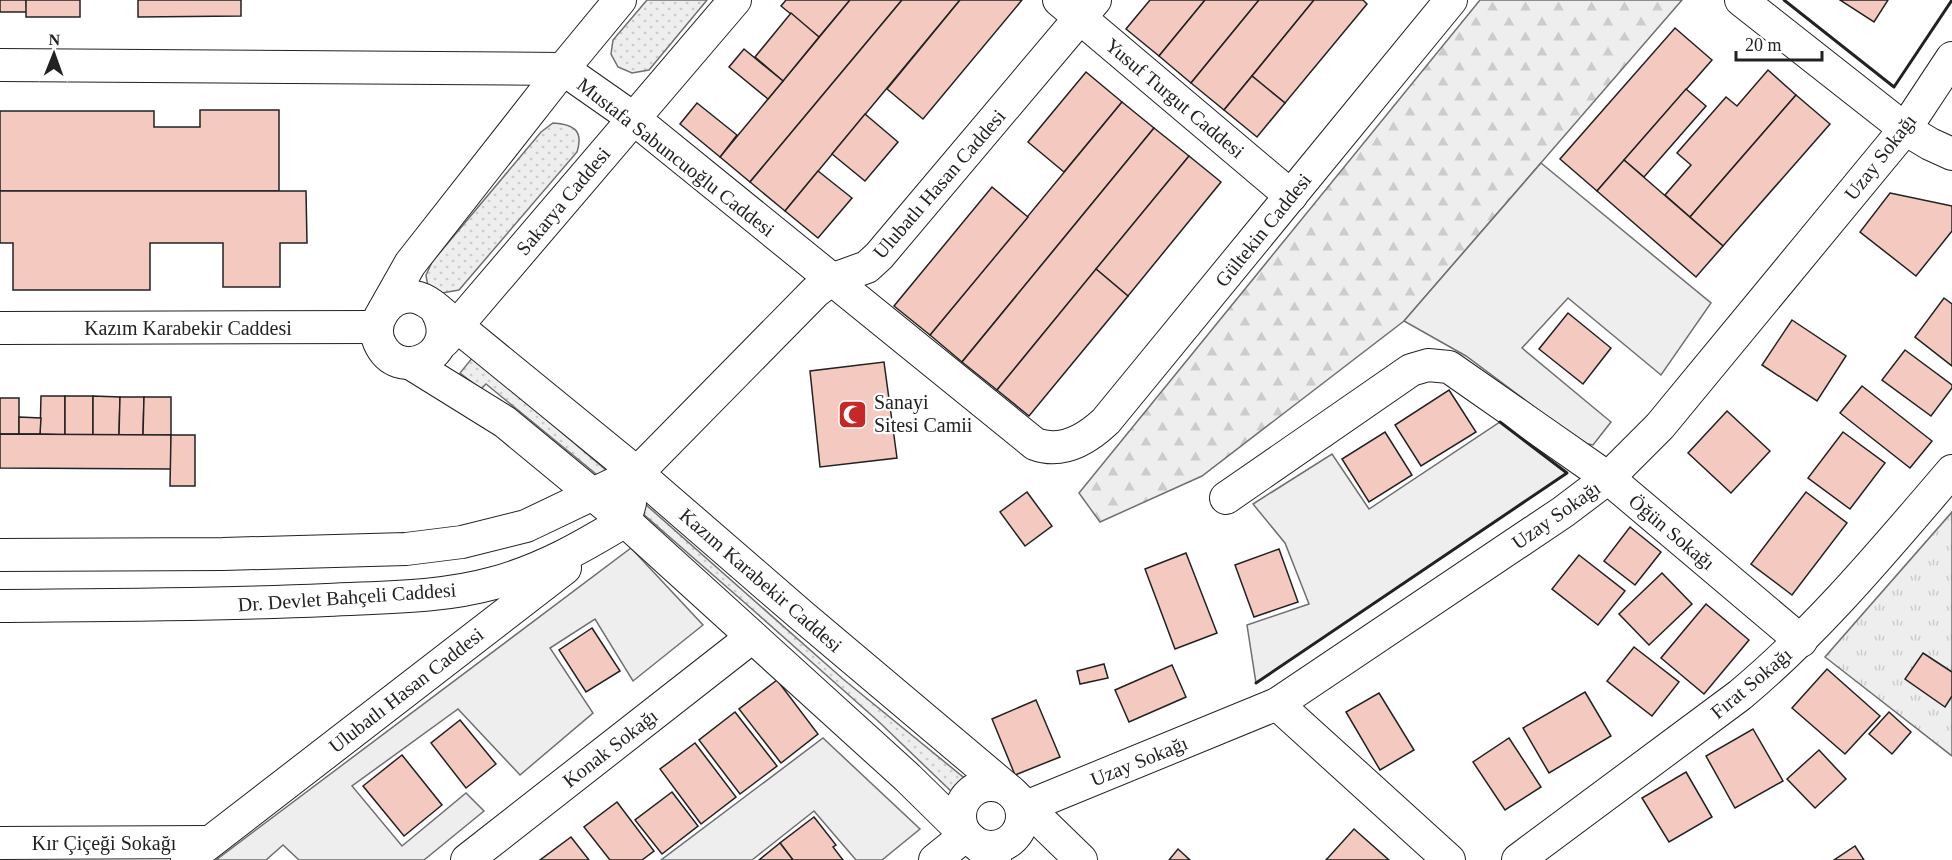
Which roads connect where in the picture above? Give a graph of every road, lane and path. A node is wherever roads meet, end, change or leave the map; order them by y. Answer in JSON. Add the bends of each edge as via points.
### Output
{"nodes":[{"id":1,"x":620,"y":0,"type":"edge"},
{"id":2,"x":735,"y":0,"type":"edge"},
{"id":3,"x":1452,"y":0,"type":"edge"},
{"id":4,"x":1741,"y":0,"type":"edge"},
{"id":5,"x":1078,"y":6,"type":"edge"},
{"id":6,"x":1952,"y":58,"type":"edge"},
{"id":7,"x":0,"y":65,"type":"edge"},
{"id":8,"x":562,"y":69,"type":"junction"},
{"id":9,"x":633,"y":118,"type":"junction"},
{"id":10,"x":1905,"y":129,"type":"junction"},
{"id":11,"x":1952,"y":154,"type":"edge"},
{"id":12,"x":1291,"y":196,"type":"junction"},
{"id":13,"x":831,"y":280,"type":"junction"},
{"id":14,"x":381,"y":318,"type":"junction"},
{"id":15,"x":0,"y":328,"type":"edge"},
{"id":16,"x":443,"y":328,"type":"junction"},
{"id":17,"x":410,"y":363,"type":"junction"},
{"id":18,"x":1064,"y":446,"type":"joint"},
{"id":19,"x":1952,"y":472,"type":"edge"},
{"id":20,"x":637,"y":473,"type":"junction"},
{"id":21,"x":1608,"y":478,"type":"junction"},
{"id":22,"x":591,"y":495,"type":"junction"},
{"id":23,"x":1226,"y":498,"type":"dead end"},
{"id":24,"x":626,"y":521,"type":"junction"},
{"id":25,"x":0,"y":555,"type":"edge"},
{"id":26,"x":0,"y":606,"type":"edge"},
{"id":27,"x":752,"y":637,"type":"junction"},
{"id":28,"x":1801,"y":641,"type":"junction"},
{"id":29,"x":1277,"y":704,"type":"junction"},
{"id":30,"x":1019,"y":800,"type":"junction"},
{"id":31,"x":966,"y":835,"type":"junction"},
{"id":32,"x":0,"y":843,"type":"edge"},
{"id":33,"x":197,"y":851,"type":"edge"},
{"id":34,"x":467,"y":860,"type":"edge"},
{"id":35,"x":935,"y":860,"type":"edge"},
{"id":36,"x":995,"y":860,"type":"edge"},
{"id":37,"x":1081,"y":860,"type":"edge"},
{"id":38,"x":1449,"y":860,"type":"edge"},
{"id":39,"x":1518,"y":860,"type":"edge"}],
"edges":[{"from":1,"to":8,"type":"street"},
{"from":2,"to":9,"type":"street","name":"Sakarya Caddesi"},
{"from":3,"to":12,"type":"street","name":"Gültekin Caddesi"},
{"from":4,"to":10,"type":"street"},
{"from":5,"to":12,"type":"street","name":"Yusuf Turgut Caddesi"},
{"from":5,"to":13,"type":"street","name":"Ulubatlı Hasan Caddesi","via":[[879,256],[867,267]]},
{"from":6,"to":10,"type":"street","name":"Uzay Sokağı"},
{"from":7,"to":8,"type":"street","name":"Mustafa Sabuncuoğlu Caddesi"},
{"from":8,"to":9,"type":"street","name":"Mustafa Sabuncuoğlu Caddesi"},
{"from":8,"to":14,"type":"street","via":[[410,264]]},
{"from":9,"to":13,"type":"street","name":"Mustafa Sabuncuoğlu Caddesi"},
{"from":9,"to":16,"type":"street","name":"Sakarya Caddesi"},
{"from":10,"to":11,"type":"street"},
{"from":10,"to":21,"type":"street","name":"Uzay Sokağı","via":[[1660,426]]},
{"from":12,"to":18,"type":"street","name":"Gültekin Caddesi","via":[[1106,421],[1094,433]]},
{"from":13,"to":18,"type":"street","name":"Mustafa Sabuncuoğlu Caddesi","via":[[1035,444],[1046,448]]},
{"from":13,"to":20,"type":"street","name":"Ulubatlı Hasan Caddesi"},
{"from":14,"to":15,"type":"street","name":"Kazım Karabekir Caddesi"},
{"from":14,"to":16,"type":"street","name":"Kazım Karabekir Caddesi","via":[[390,304],[416,297],[426,301]]},
{"from":14,"to":17,"type":"street","via":[[378,338],[382,348],[399,362]]},
{"from":16,"to":17,"type":"street","via":[[430,357]]},
{"from":16,"to":20,"type":"street","name":"Kazım Karabekir Caddesi"},
{"from":17,"to":22,"type":"street","via":[[505,422]]},
{"from":19,"to":28,"type":"street","name":"Fırat Sokağı"},
{"from":20,"to":22,"type":"street"},
{"from":20,"to":24,"type":"street"},
{"from":20,"to":30,"type":"street","name":"Kazım Karabekir Caddesi"},
{"from":21,"to":23,"type":"street","name":"Öğün Sokağı","via":[[1449,367],[1428,365],[1411,370]]},
{"from":21,"to":28,"type":"street","name":"Öğün Sokağı"},
{"from":21,"to":29,"type":"street","name":"Uzay Sokağı"},
{"from":22,"to":24,"type":"street"},
{"from":22,"to":25,"type":"street","via":[[526,526],[462,542],[406,549]]},
{"from":24,"to":26,"type":"street","name":"Dr. Devlet Bahçeli Caddesi","via":[[535,570],[456,592],[224,604]]},
{"from":24,"to":27,"type":"street"},
{"from":24,"to":33,"type":"street","name":"Ulubatlı Hasan Caddesi"},
{"from":27,"to":31,"type":"street"},
{"from":27,"to":34,"type":"street","name":"Konak Sokağı"},
{"from":28,"to":39,"type":"street","name":"Fırat Sokağı","via":[[1740,695]]},
{"from":29,"to":30,"type":"street","name":"Uzay Sokağı"},
{"from":29,"to":38,"type":"street"},
{"from":30,"to":31,"type":"street","via":[[1022,821],[1012,839],[1003,845],[983,846]]},
{"from":30,"to":31,"type":"street","via":[[1002,787],[992,785],[973,791],[961,807]]},
{"from":30,"to":37,"type":"street","name":"Kazım Karabekir Caddesi"},
{"from":31,"to":35,"type":"street"},
{"from":31,"to":36,"type":"street"},
{"from":32,"to":33,"type":"street","name":"Kır Çiçeği Sokağı"}]}
